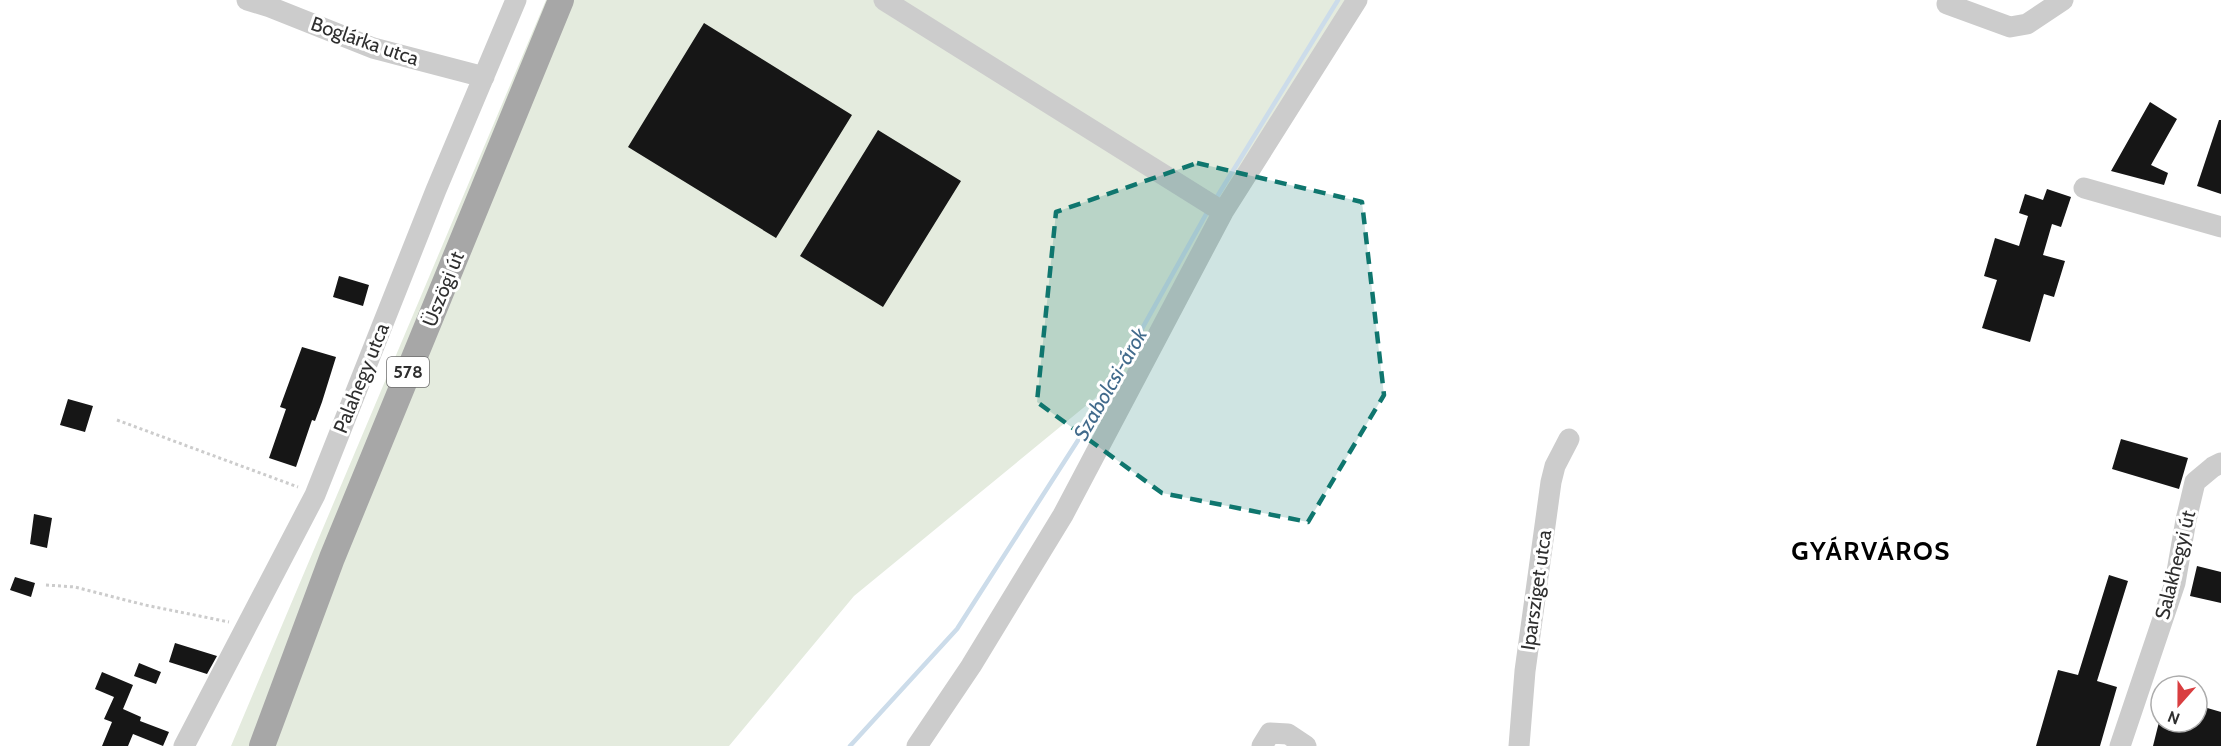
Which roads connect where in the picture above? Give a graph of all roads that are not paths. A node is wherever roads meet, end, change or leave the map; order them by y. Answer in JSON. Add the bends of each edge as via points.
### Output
{"nodes":[{"id":1,"x":247,"y":0,"type":"edge"},
{"id":2,"x":516,"y":0,"type":"edge"},
{"id":3,"x":561,"y":0,"type":"edge"},
{"id":4,"x":884,"y":0,"type":"edge"},
{"id":5,"x":1357,"y":0,"type":"edge"},
{"id":6,"x":2063,"y":0,"type":"edge"},
{"id":7,"x":1947,"y":4,"type":"dead end"},
{"id":8,"x":484,"y":78,"type":"junction"},
{"id":9,"x":2084,"y":188,"type":"dead end"},
{"id":10,"x":1215,"y":208,"type":"junction"},
{"id":11,"x":2221,"y":227,"type":"edge"},
{"id":12,"x":1569,"y":439,"type":"dead end"},
{"id":13,"x":2221,"y":463,"type":"edge"},
{"id":14,"x":184,"y":746,"type":"edge"},
{"id":15,"x":262,"y":746,"type":"edge"},
{"id":16,"x":917,"y":746,"type":"edge"},
{"id":17,"x":1262,"y":746,"type":"edge"},
{"id":18,"x":1305,"y":746,"type":"edge"},
{"id":19,"x":1519,"y":746,"type":"edge"},
{"id":20,"x":2120,"y":746,"type":"edge"}],
"edges":[{"from":1,"to":8,"type":"street","name":"Boglárka utca","via":[[373,48]]},
{"from":2,"to":8,"type":"street","name":"Palahegy utca"},
{"from":3,"to":15,"type":"main road","name":"Üszögi út","number":"578","via":[[337,547]]},
{"from":4,"to":10,"type":"street"},
{"from":5,"to":10,"type":"street"},
{"from":6,"to":7,"type":"street","via":[[2027,24],[2010,27]]},
{"from":8,"to":14,"type":"street","name":"Palahegy utca","via":[[315,495]]},
{"from":9,"to":11,"type":"street"},
{"from":10,"to":16,"type":"street","via":[[1063,515]]},
{"from":12,"to":19,"type":"street","name":"Iparsziget utca","via":[[1551,482],[1525,671]]},
{"from":13,"to":20,"type":"street","name":"Salakhegyi út","via":[[2196,482],[2175,583]]},
{"from":17,"to":18,"type":"street","via":[[1270,733],[1288,734]]}]}
